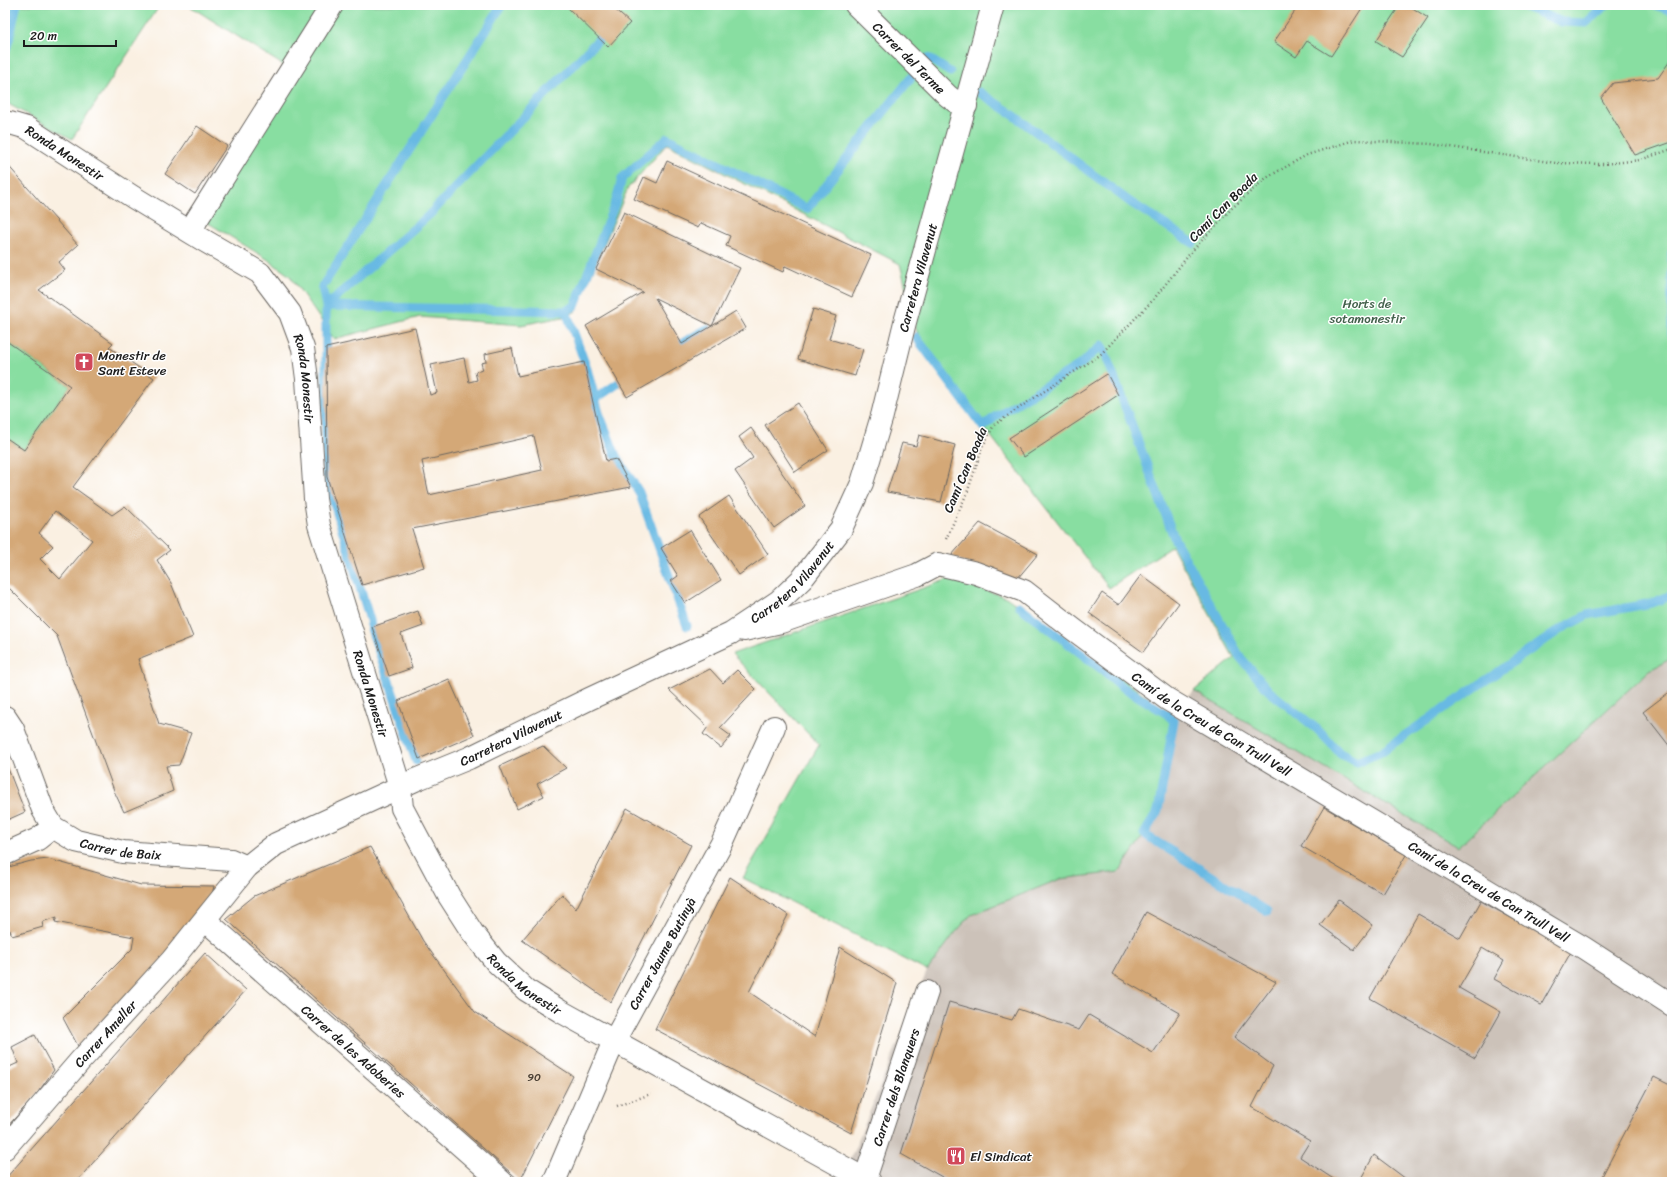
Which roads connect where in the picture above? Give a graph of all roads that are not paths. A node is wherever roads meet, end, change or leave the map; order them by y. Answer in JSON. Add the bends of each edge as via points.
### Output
{"nodes":[{"id":1,"x":332,"y":5,"type":"edge"},
{"id":2,"x":856,"y":5,"type":"edge"},
{"id":3,"x":993,"y":5,"type":"edge"},
{"id":4,"x":966,"y":106,"type":"junction"},
{"id":5,"x":7,"y":124,"type":"edge"},
{"id":6,"x":192,"y":232,"type":"junction"},
{"id":7,"x":731,"y":632,"type":"junction"},
{"id":8,"x":5,"y":717,"type":"edge"},
{"id":9,"x":774,"y":727,"type":"dead end"},
{"id":10,"x":400,"y":787,"type":"junction"},
{"id":11,"x":53,"y":827,"type":"junction"},
{"id":12,"x":5,"y":854,"type":"edge"},
{"id":13,"x":247,"y":867,"type":"junction"},
{"id":14,"x":205,"y":920,"type":"junction"},
{"id":15,"x":927,"y":992,"type":"dead end"},
{"id":16,"x":1672,"y":1006,"type":"edge"},
{"id":17,"x":614,"y":1041,"type":"junction"},
{"id":18,"x":5,"y":1148,"type":"edge"},
{"id":19,"x":866,"y":1181,"type":"edge"},
{"id":20,"x":502,"y":1182,"type":"edge"},
{"id":21,"x":554,"y":1182,"type":"edge"}],
"edges":[{"from":1,"to":6,"type":"street","via":[[196,221]]},
{"from":2,"to":4,"type":"street","name":"Carrer del Terme","via":[[948,96]]},
{"from":3,"to":4,"type":"street","name":"Carretera Vilavenut"},
{"from":4,"to":7,"type":"street","name":"Carretera Vilavenut","via":[[905,322],[882,416],[852,507],[841,529],[802,579],[780,601]]},
{"from":5,"to":6,"type":"street","name":"Ronda Monestir","via":[[27,128]]},
{"from":6,"to":10,"type":"street","name":"Ronda Monestir","via":[[260,273],[290,313],[303,348],[319,525]]},
{"from":7,"to":10,"type":"street","name":"Carretera Vilavenut","via":[[589,698],[469,758]]},
{"from":7,"to":16,"type":"street","name":"Camí de la Creu de Can Trull Vell","via":[[781,622],[917,575],[938,564],[976,573],[1024,591],[1167,699],[1584,948]]},
{"from":8,"to":11,"type":"street","via":[[13,729],[43,810]]},
{"from":9,"to":17,"type":"street","name":"Carrer Jaume Butinyà","via":[[722,843]]},
{"from":10,"to":13,"type":"street","name":"Carretera Vilavenut","via":[[276,844]]},
{"from":10,"to":17,"type":"street","name":"Ronda Monestir","via":[[402,808],[449,896],[472,932],[496,962],[526,990]]},
{"from":11,"to":12,"type":"street","via":[[38,838]]},
{"from":11,"to":13,"type":"street","name":"Carrer de Baix","via":[[76,841],[123,852],[231,860]]},
{"from":13,"to":14,"type":"street","name":"Carrer Ameller"},
{"from":14,"to":18,"type":"street","name":"Carrer Ameller"},
{"from":14,"to":20,"type":"street","name":"Carrer de les Adoberies"},
{"from":15,"to":19,"type":"street","name":"Carrer dels Blanquers"},
{"from":17,"to":19,"type":"street","name":"Ronda Monestir"},
{"from":17,"to":21,"type":"street","name":"Carrer Jaume Butinyà"}]}
